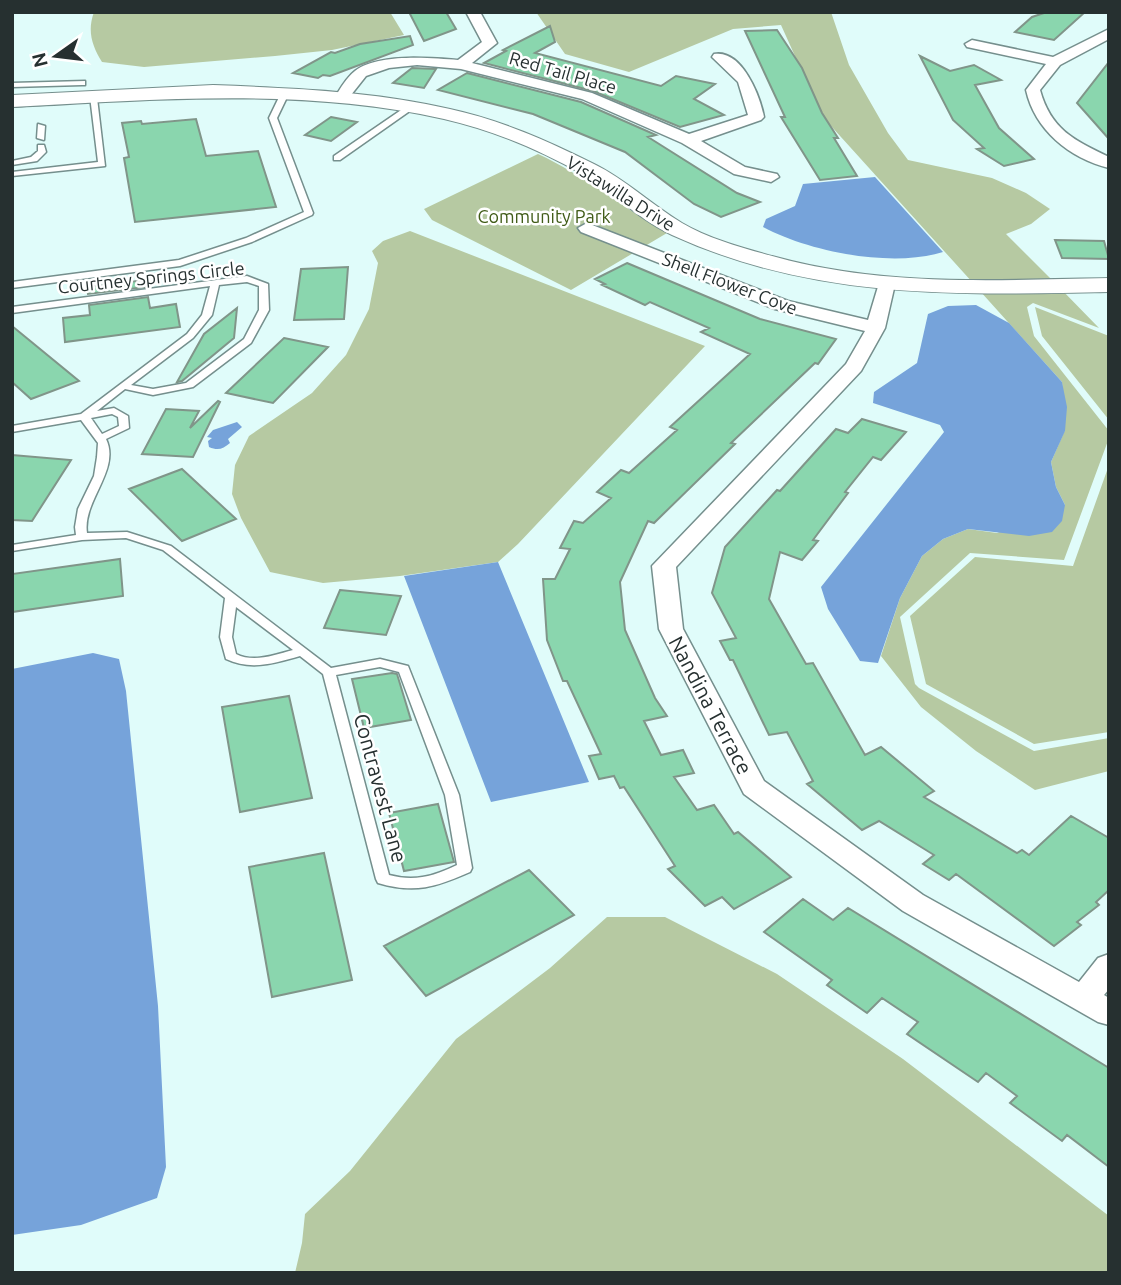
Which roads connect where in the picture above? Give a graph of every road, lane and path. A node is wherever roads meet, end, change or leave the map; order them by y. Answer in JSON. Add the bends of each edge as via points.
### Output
{"nodes":[{"id":1,"x":473,"y":12,"type":"edge"},
{"id":2,"x":1109,"y":33,"type":"edge"},
{"id":3,"x":972,"y":44,"type":"dead end"},
{"id":4,"x":719,"y":57,"type":"dead end"},
{"id":5,"x":1055,"y":62,"type":"junction"},
{"id":6,"x":461,"y":65,"type":"junction"},
{"id":7,"x":12,"y":85,"type":"edge"},
{"id":8,"x":88,"y":90,"type":"junction"},
{"id":9,"x":285,"y":93,"type":"junction"},
{"id":10,"x":342,"y":97,"type":"junction"},
{"id":11,"x":12,"y":101,"type":"edge"},
{"id":12,"x":410,"y":108,"type":"junction"},
{"id":13,"x":12,"y":111,"type":"edge"},
{"id":14,"x":41,"y":126,"type":"dead end"},
{"id":15,"x":688,"y":140,"type":"junction"},
{"id":16,"x":41,"y":142,"type":"joint"},
{"id":17,"x":337,"y":158,"type":"dead end"},
{"id":18,"x":12,"y":163,"type":"edge"},
{"id":19,"x":1109,"y":163,"type":"edge"},
{"id":20,"x":12,"y":174,"type":"edge"},
{"id":21,"x":771,"y":177,"type":"dead end"},
{"id":22,"x":587,"y":228,"type":"dead end"},
{"id":23,"x":215,"y":283,"type":"junction"},
{"id":24,"x":886,"y":284,"type":"junction"},
{"id":25,"x":12,"y":285,"type":"edge"},
{"id":26,"x":1109,"y":285,"type":"edge"},
{"id":27,"x":12,"y":310,"type":"edge"},
{"id":28,"x":876,"y":328,"type":"junction"},
{"id":29,"x":123,"y":386,"type":"junction"},
{"id":30,"x":84,"y":416,"type":"junction"},
{"id":31,"x":12,"y":429,"type":"edge"},
{"id":32,"x":100,"y":438,"type":"junction"},
{"id":33,"x":82,"y":537,"type":"junction"},
{"id":34,"x":12,"y":548,"type":"edge"},
{"id":35,"x":231,"y":598,"type":"junction"},
{"id":36,"x":302,"y":652,"type":"junction"},
{"id":37,"x":329,"y":672,"type":"junction"},
{"id":38,"x":1109,"y":967,"type":"edge"},
{"id":39,"x":1096,"y":1006,"type":"edge"}],
"edges":[{"from":1,"to":6,"type":"street","via":[[490,43]]},
{"from":2,"to":5,"type":"street"},
{"from":3,"to":5,"type":"street"},
{"from":4,"to":15,"type":"street","via":[[740,71],[756,117]]},
{"from":5,"to":19,"type":"street","via":[[1033,90],[1042,121],[1056,135]]},
{"from":6,"to":10,"type":"street","name":"Red Tail Place","via":[[387,64],[361,73]]},
{"from":6,"to":15,"type":"street","name":"Red Tail Place","via":[[587,96]]},
{"from":7,"to":8,"type":"lane"},
{"from":8,"to":9,"type":"street","name":"Vistawilla Drive"},
{"from":8,"to":11,"type":"street","name":"Vistawilla Drive","via":[[71,96]]},
{"from":8,"to":13,"type":"street","name":"Vistawilla Drive","via":[[72,104]]},
{"from":8,"to":20,"type":"lane","via":[[102,164]]},
{"from":9,"to":10,"type":"street","name":"Vistawilla Drive"},
{"from":9,"to":25,"type":"lane","via":[[273,116],[309,213],[248,240],[180,262]]},
{"from":10,"to":12,"type":"street","name":"Vistawilla Drive"},
{"from":12,"to":17,"type":"lane"},
{"from":12,"to":24,"type":"street","name":"Vistawilla Drive","via":[[484,123],[557,153],[676,229],[715,245],[817,274]]},
{"from":14,"to":16,"type":"lane"},
{"from":15,"to":21,"type":"street","name":"Red Tail Place","via":[[740,172]]},
{"from":16,"to":18,"type":"lane","via":[[42,152],[34,159]]},
{"from":22,"to":28,"type":"street","name":"Shell Flower Cove","via":[[782,304]]},
{"from":23,"to":27,"type":"lane","name":"Courtney Springs Circle"},
{"from":23,"to":29,"type":"lane","via":[[207,316],[190,336]]},
{"from":23,"to":29,"type":"lane","name":"Courtney Springs Circle","via":[[247,279],[263,284],[264,310],[248,341],[189,385],[153,392]]},
{"from":24,"to":26,"type":"street","name":"Vistawilla Drive","via":[[955,288]]},
{"from":24,"to":28,"type":"street","name":"Nandina Terrace"},
{"from":28,"to":39,"type":"street","name":"Nandina Terrace","via":[[854,367],[664,566],[671,629],[754,787],[913,902]]},
{"from":29,"to":30,"type":"lane"},
{"from":30,"to":31,"type":"lane"},
{"from":30,"to":32,"type":"lane"},
{"from":30,"to":32,"type":"lane","via":[[114,411],[123,416],[124,428]]},
{"from":32,"to":33,"type":"lane","via":[[102,468],[78,523]]},
{"from":33,"to":34,"type":"lane"},
{"from":33,"to":35,"type":"lane","via":[[127,535],[167,548]]},
{"from":35,"to":36,"type":"lane"},
{"from":35,"to":36,"type":"lane","via":[[226,637],[230,656],[258,662]]},
{"from":36,"to":37,"type":"lane"},
{"from":37,"to":37,"type":"lane","name":"Contravest Lane","via":[[383,879],[406,887],[465,868],[452,795],[404,669],[380,663]]},
{"from":38,"to":39,"type":"street"}]}
